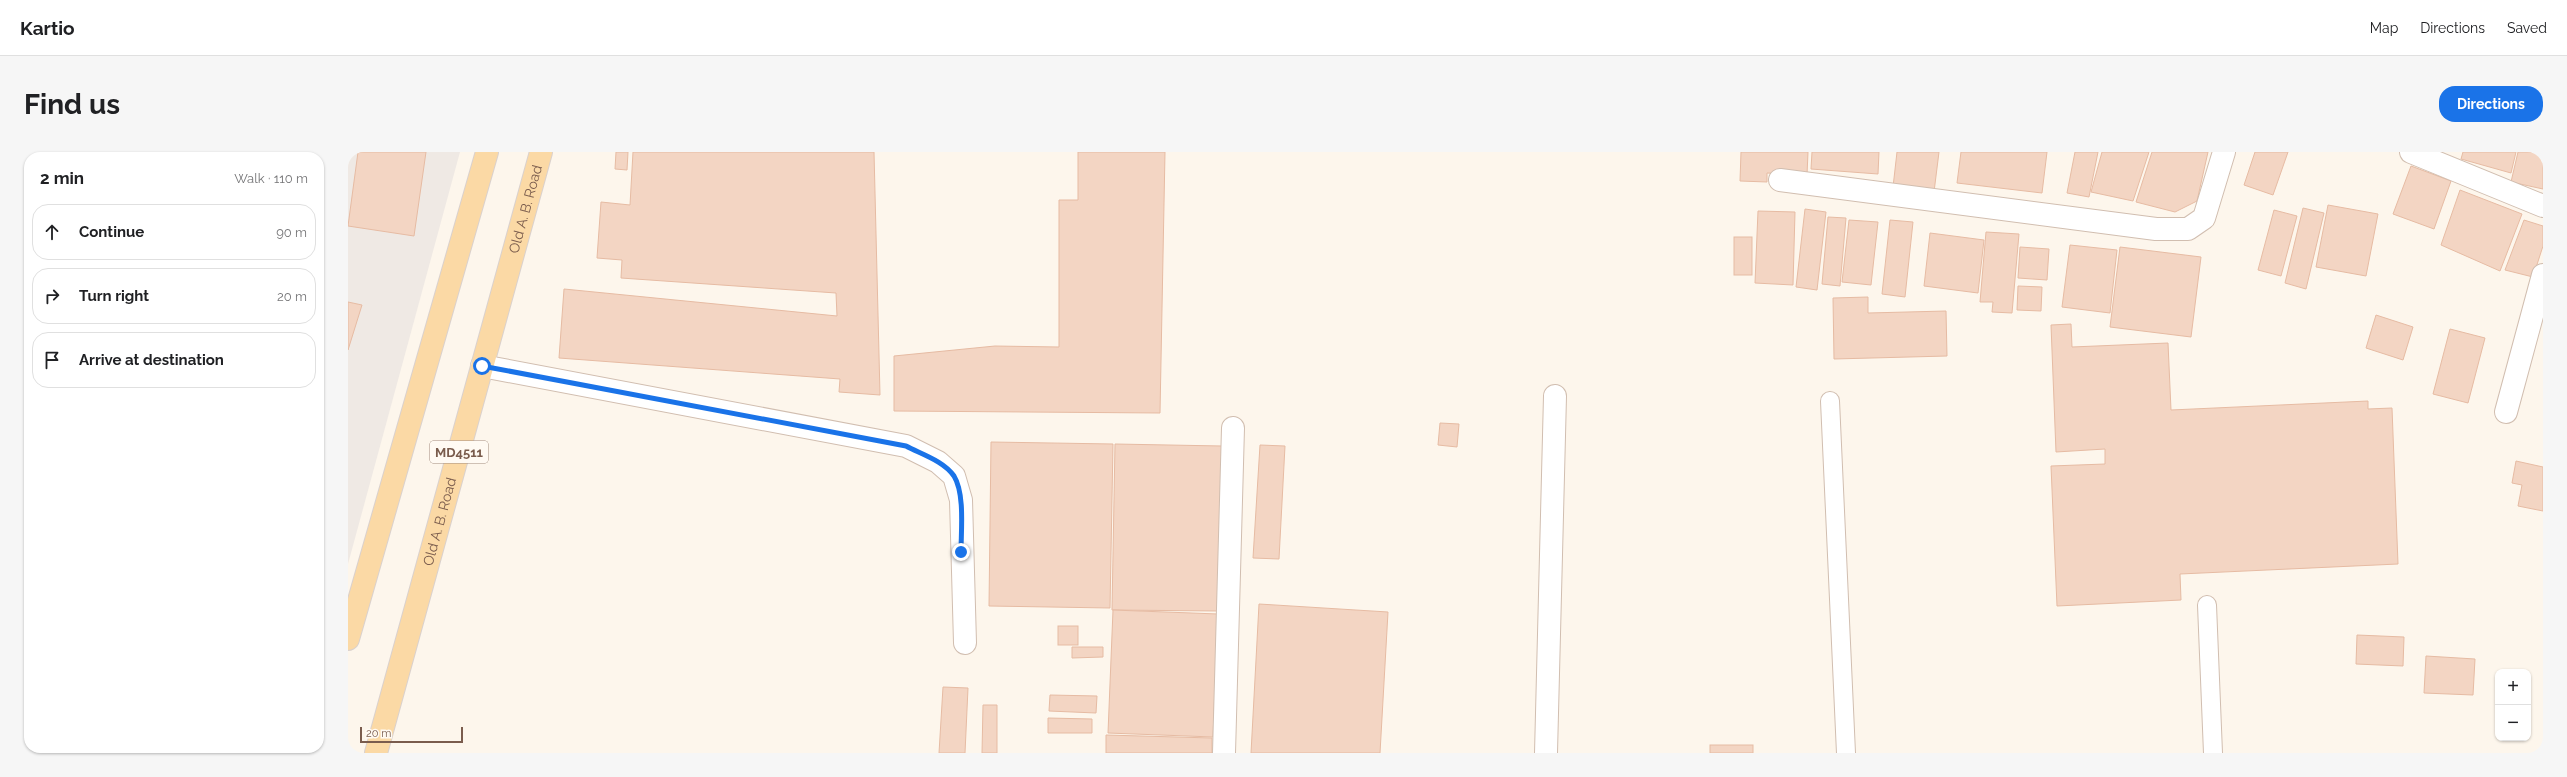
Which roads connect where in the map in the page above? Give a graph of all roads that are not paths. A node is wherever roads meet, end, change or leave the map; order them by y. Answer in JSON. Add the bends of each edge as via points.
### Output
{"nodes":[{"id":1,"x":487,"y":152,"type":"edge"},
{"id":2,"x":541,"y":152,"type":"edge"},
{"id":3,"x":2224,"y":152,"type":"edge"},
{"id":4,"x":2411,"y":152,"type":"edge"},
{"id":5,"x":1780,"y":180,"type":"dead end"},
{"id":6,"x":2543,"y":206,"type":"edge"},
{"id":7,"x":2543,"y":275,"type":"edge"},
{"id":8,"x":482,"y":366,"type":"junction"},
{"id":9,"x":1555,"y":396,"type":"dead end"},
{"id":10,"x":1830,"y":401,"type":"dead end"},
{"id":11,"x":2506,"y":412,"type":"dead end"},
{"id":12,"x":1233,"y":428,"type":"dead end"},
{"id":13,"x":2207,"y":605,"type":"dead end"},
{"id":14,"x":348,"y":639,"type":"edge"},
{"id":15,"x":965,"y":643,"type":"dead end"},
{"id":16,"x":376,"y":753,"type":"edge"},
{"id":17,"x":1224,"y":753,"type":"edge"},
{"id":18,"x":1546,"y":753,"type":"edge"},
{"id":19,"x":1846,"y":753,"type":"edge"},
{"id":20,"x":2213,"y":753,"type":"edge"}],
"edges":[{"from":1,"to":14,"type":"main road"},
{"from":2,"to":8,"type":"main road","name":"Old A. B. Road","number":"MD4511"},
{"from":3,"to":5,"type":"street","via":[[2204,218],[2188,229],[2156,229]]},
{"from":4,"to":6,"type":"street"},
{"from":7,"to":11,"type":"street"},
{"from":8,"to":15,"type":"street","via":[[906,446],[938,462],[954,476],[961,500]]},
{"from":8,"to":16,"type":"main road","name":"Old A. B. Road","number":"MD4511"},
{"from":9,"to":18,"type":"street"},
{"from":10,"to":19,"type":"lane"},
{"from":12,"to":17,"type":"street"},
{"from":13,"to":20,"type":"lane"}]}
